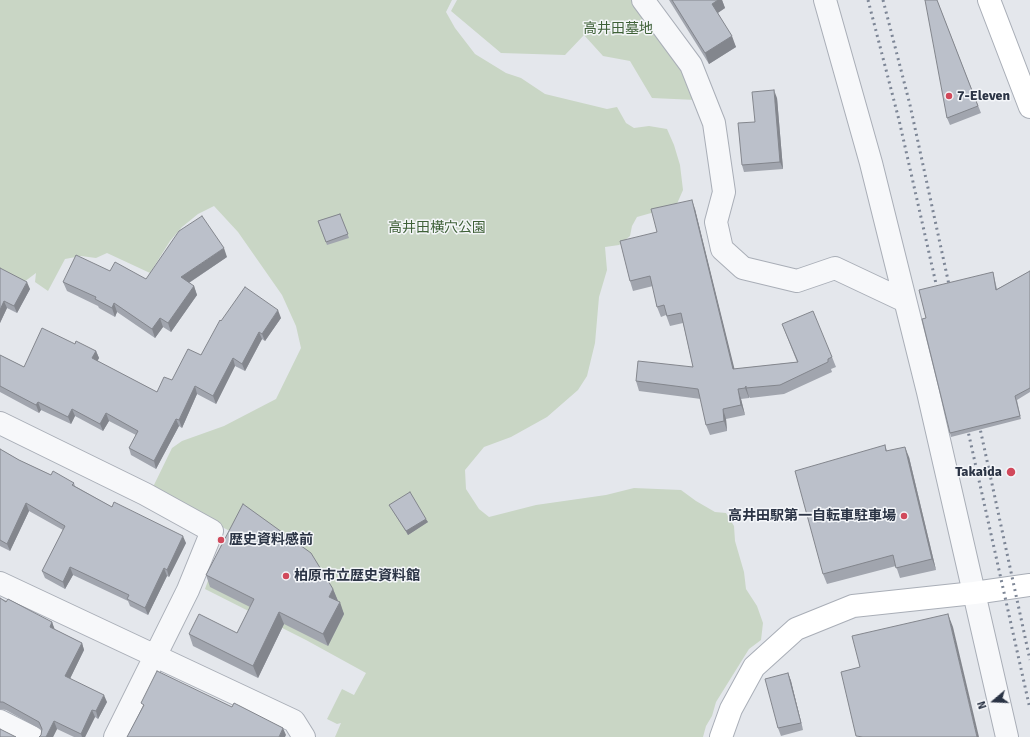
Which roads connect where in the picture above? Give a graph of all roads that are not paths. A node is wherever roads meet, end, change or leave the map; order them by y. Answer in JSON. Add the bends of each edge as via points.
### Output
{"nodes":[{"id":1,"x":643,"y":0,"type":"edge"},
{"id":2,"x":825,"y":0,"type":"edge"},
{"id":3,"x":989,"y":0,"type":"edge"},
{"id":4,"x":1030,"y":107,"type":"edge"},
{"id":5,"x":905,"y":301,"type":"junction"},
{"id":6,"x":0,"y":423,"type":"edge"},
{"id":7,"x":0,"y":583,"type":"edge"},
{"id":8,"x":1030,"y":585,"type":"edge"},
{"id":9,"x":974,"y":594,"type":"junction"},
{"id":10,"x":156,"y":655,"type":"junction"},
{"id":11,"x":0,"y":721,"type":"edge"},
{"id":12,"x":32,"y":737,"type":"edge"},
{"id":13,"x":115,"y":737,"type":"edge"},
{"id":14,"x":304,"y":737,"type":"edge"},
{"id":15,"x":721,"y":737,"type":"edge"},
{"id":16,"x":1007,"y":737,"type":"edge"}],
"edges":[{"from":1,"to":5,"type":"street","via":[[691,65],[714,122],[724,192],[716,222],[722,249],[743,268],[797,281],[835,268]]},
{"from":2,"to":5,"type":"street","via":[[871,163]]},
{"from":3,"to":4,"type":"street"},
{"from":5,"to":9,"type":"street"},
{"from":6,"to":10,"type":"street","via":[[145,494],[212,531],[188,590]]},
{"from":7,"to":10,"type":"street"},
{"from":8,"to":9,"type":"street"},
{"from":9,"to":15,"type":"street","via":[[853,606],[796,629],[754,667],[731,709]]},
{"from":9,"to":16,"type":"street"},
{"from":10,"to":13,"type":"street"},
{"from":10,"to":14,"type":"street","via":[[294,721]]},
{"from":11,"to":12,"type":"street"}]}
